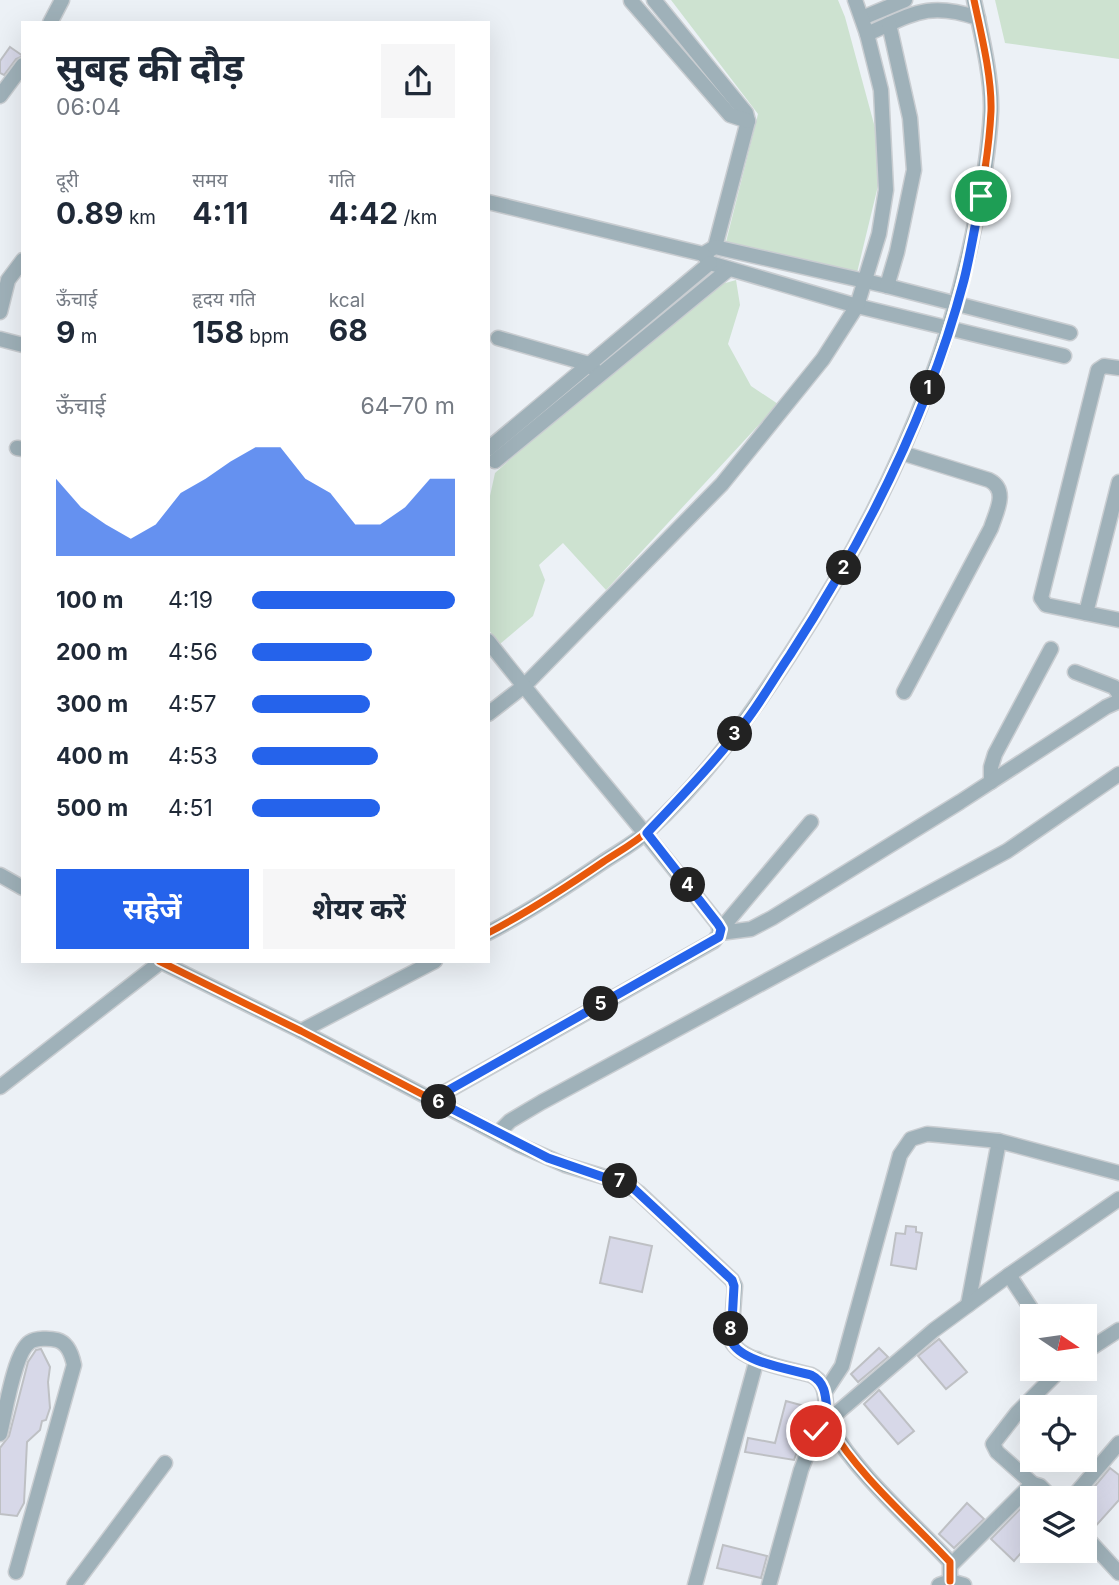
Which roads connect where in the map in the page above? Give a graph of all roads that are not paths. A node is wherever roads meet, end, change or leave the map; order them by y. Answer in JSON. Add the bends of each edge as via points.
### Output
{"nodes":[{"id":1,"x":62,"y":0,"type":"edge"},
{"id":2,"x":654,"y":0,"type":"edge"},
{"id":3,"x":855,"y":0,"type":"edge"},
{"id":4,"x":905,"y":0,"type":"edge"},
{"id":5,"x":974,"y":0,"type":"edge"},
{"id":6,"x":631,"y":1,"type":"edge"},
{"id":7,"x":862,"y":18,"type":"junction"},
{"id":8,"x":978,"y":18,"type":"junction"},
{"id":9,"x":51,"y":21,"type":"edge"},
{"id":10,"x":889,"y":24,"type":"junction"},
{"id":11,"x":867,"y":34,"type":"junction"},
{"id":12,"x":21,"y":67,"type":"edge"},
{"id":13,"x":5,"y":80,"type":"edge"},
{"id":14,"x":0,"y":96,"type":"edge"},
{"id":15,"x":748,"y":121,"type":"junction"},
{"id":16,"x":490,"y":202,"type":"edge"},
{"id":17,"x":709,"y":255,"type":"junction"},
{"id":18,"x":21,"y":263,"type":"edge"},
{"id":19,"x":729,"y":269,"type":"junction"},
{"id":20,"x":865,"y":282,"type":"junction"},
{"id":21,"x":887,"y":286,"type":"junction"},
{"id":22,"x":956,"y":305,"type":"junction"},
{"id":23,"x":857,"y":306,"type":"junction"},
{"id":24,"x":0,"y":312,"type":"edge"},
{"id":25,"x":948,"y":328,"type":"junction"},
{"id":26,"x":1070,"y":333,"type":"dead end"},
{"id":27,"x":498,"y":338,"type":"dead end"},
{"id":28,"x":0,"y":340,"type":"edge"},
{"id":29,"x":21,"y":345,"type":"edge"},
{"id":30,"x":1065,"y":356,"type":"dead end"},
{"id":31,"x":1119,"y":368,"type":"edge"},
{"id":32,"x":594,"y":370,"type":"junction"},
{"id":33,"x":902,"y":453,"type":"junction"},
{"id":34,"x":492,"y":455,"type":"edge"},
{"id":35,"x":1119,"y":482,"type":"edge"},
{"id":36,"x":1086,"y":613,"type":"junction"},
{"id":37,"x":1119,"y":620,"type":"edge"},
{"id":38,"x":490,"y":644,"type":"edge"},
{"id":39,"x":1051,"y":649,"type":"dead end"},
{"id":40,"x":1074,"y":673,"type":"dead end"},
{"id":41,"x":524,"y":686,"type":"junction"},
{"id":42,"x":904,"y":692,"type":"dead end"},
{"id":43,"x":1119,"y":697,"type":"edge"},
{"id":44,"x":490,"y":712,"type":"edge"},
{"id":45,"x":1119,"y":774,"type":"edge"},
{"id":46,"x":991,"y":782,"type":"junction"},
{"id":47,"x":811,"y":822,"type":"dead end"},
{"id":48,"x":647,"y":833,"type":"junction"},
{"id":49,"x":0,"y":876,"type":"edge"},
{"id":50,"x":21,"y":887,"type":"edge"},
{"id":51,"x":720,"y":931,"type":"junction"},
{"id":52,"x":490,"y":932,"type":"edge"},
{"id":53,"x":157,"y":963,"type":"edge"},
{"id":54,"x":164,"y":963,"type":"edge"},
{"id":55,"x":431,"y":963,"type":"edge"},
{"id":56,"x":301,"y":1031,"type":"junction"},
{"id":57,"x":0,"y":1087,"type":"edge"},
{"id":58,"x":433,"y":1099,"type":"junction"},
{"id":59,"x":498,"y":1133,"type":"junction"},
{"id":60,"x":999,"y":1141,"type":"junction"},
{"id":61,"x":1119,"y":1173,"type":"edge"},
{"id":62,"x":1119,"y":1199,"type":"edge"},
{"id":63,"x":1009,"y":1275,"type":"junction"},
{"id":64,"x":1028,"y":1304,"type":"edge"},
{"id":65,"x":968,"y":1305,"type":"junction"},
{"id":66,"x":1119,"y":1330,"type":"edge"},
{"id":67,"x":1097,"y":1344,"type":"edge"},
{"id":68,"x":757,"y":1359,"type":"junction"},
{"id":69,"x":1049,"y":1381,"type":"edge"},
{"id":70,"x":825,"y":1392,"type":"junction"},
{"id":71,"x":828,"y":1420,"type":"junction"},
{"id":72,"x":0,"y":1434,"type":"edge"},
{"id":73,"x":1119,"y":1443,"type":"edge"},
{"id":74,"x":165,"y":1463,"type":"dead end"},
{"id":75,"x":1033,"y":1484,"type":"junction"},
{"id":76,"x":1040,"y":1486,"type":"edge"},
{"id":77,"x":1082,"y":1486,"type":"edge"},
{"id":78,"x":1097,"y":1549,"type":"edge"},
{"id":79,"x":951,"y":1565,"type":"junction"},
{"id":80,"x":16,"y":1572,"type":"dead end"},
{"id":81,"x":1119,"y":1573,"type":"edge"},
{"id":82,"x":951,"y":1584,"type":"edge"},
{"id":83,"x":74,"y":1585,"type":"edge"},
{"id":84,"x":695,"y":1585,"type":"edge"},
{"id":85,"x":769,"y":1585,"type":"edge"}],
"edges":[{"from":1,"to":9,"type":"street"},
{"from":2,"to":15,"type":"street"},
{"from":3,"to":7,"type":"street"},
{"from":4,"to":7,"type":"street"},
{"from":5,"to":8,"type":"street"},
{"from":6,"to":15,"type":"street","via":[[730,115]]},
{"from":7,"to":11,"type":"street"},
{"from":8,"to":10,"type":"street","via":[[938,9],[919,11]]},
{"from":8,"to":22,"type":"street","via":[[991,109],[981,196]]},
{"from":10,"to":11,"type":"street"},
{"from":10,"to":21,"type":"street","via":[[910,118],[914,170]]},
{"from":11,"to":20,"type":"street","via":[[881,90],[887,190]]},
{"from":12,"to":13,"type":"street"},
{"from":13,"to":14,"type":"street"},
{"from":15,"to":17,"type":"street"},
{"from":16,"to":17,"type":"street"},
{"from":17,"to":19,"type":"street"},
{"from":17,"to":20,"type":"street"},
{"from":17,"to":32,"type":"street"},
{"from":18,"to":24,"type":"street","via":[[8,280]]},
{"from":19,"to":23,"type":"street"},
{"from":19,"to":32,"type":"street"},
{"from":20,"to":21,"type":"street"},
{"from":20,"to":23,"type":"street"},
{"from":21,"to":22,"type":"street"},
{"from":22,"to":25,"type":"street"},
{"from":22,"to":26,"type":"street"},
{"from":23,"to":25,"type":"street"},
{"from":23,"to":41,"type":"street","via":[[823,359],[722,484]]},
{"from":25,"to":30,"type":"street"},
{"from":25,"to":33,"type":"street"},
{"from":27,"to":32,"type":"street"},
{"from":28,"to":29,"type":"street"},
{"from":31,"to":36,"type":"street","via":[[1098,370],[1041,598],[1046,605]]},
{"from":32,"to":34,"type":"street"},
{"from":33,"to":42,"type":"street","via":[[989,480],[1000,491],[990,528]]},
{"from":33,"to":48,"type":"street","via":[[830,591],[746,721]]},
{"from":35,"to":36,"type":"street"},
{"from":36,"to":37,"type":"street"},
{"from":38,"to":41,"type":"street"},
{"from":39,"to":46,"type":"street","via":[[995,754]]},
{"from":40,"to":43,"type":"street","via":[[1114,687]]},
{"from":41,"to":44,"type":"street"},
{"from":41,"to":48,"type":"street"},
{"from":43,"to":46,"type":"street"},
{"from":45,"to":59,"type":"street","via":[[1007,851],[542,1102]]},
{"from":46,"to":51,"type":"street","via":[[772,918],[751,929]]},
{"from":47,"to":51,"type":"street"},
{"from":48,"to":51,"type":"street"},
{"from":48,"to":52,"type":"street"},
{"from":49,"to":50,"type":"street"},
{"from":51,"to":58,"type":"street","via":[[719,937],[702,948]]},
{"from":53,"to":57,"type":"street"},
{"from":54,"to":56,"type":"street"},
{"from":55,"to":56,"type":"street"},
{"from":56,"to":58,"type":"street"},
{"from":58,"to":59,"type":"street"},
{"from":59,"to":68,"type":"street","via":[[639,1193],[732,1280],[731,1340],[738,1352]]},
{"from":60,"to":61,"type":"street"},
{"from":60,"to":65,"type":"street"},
{"from":60,"to":70,"type":"street","via":[[927,1134],[905,1145],[842,1366]]},
{"from":62,"to":63,"type":"street"},
{"from":63,"to":64,"type":"street"},
{"from":63,"to":65,"type":"street"},
{"from":65,"to":71,"type":"street"},
{"from":66,"to":67,"type":"street"},
{"from":68,"to":70,"type":"street","via":[[818,1378]]},
{"from":68,"to":84,"type":"street"},
{"from":69,"to":75,"type":"street","via":[[993,1444]]},
{"from":70,"to":71,"type":"street"},
{"from":71,"to":79,"type":"street","via":[[849,1454]]},
{"from":71,"to":85,"type":"street","via":[[812,1439]]},
{"from":72,"to":80,"type":"street","via":[[20,1355],[30,1342],[40,1339],[66,1345],[74,1365]]},
{"from":73,"to":77,"type":"street"},
{"from":74,"to":83,"type":"street"},
{"from":75,"to":76,"type":"street"},
{"from":75,"to":79,"type":"street"},
{"from":78,"to":81,"type":"street"},
{"from":79,"to":82,"type":"street"}]}
